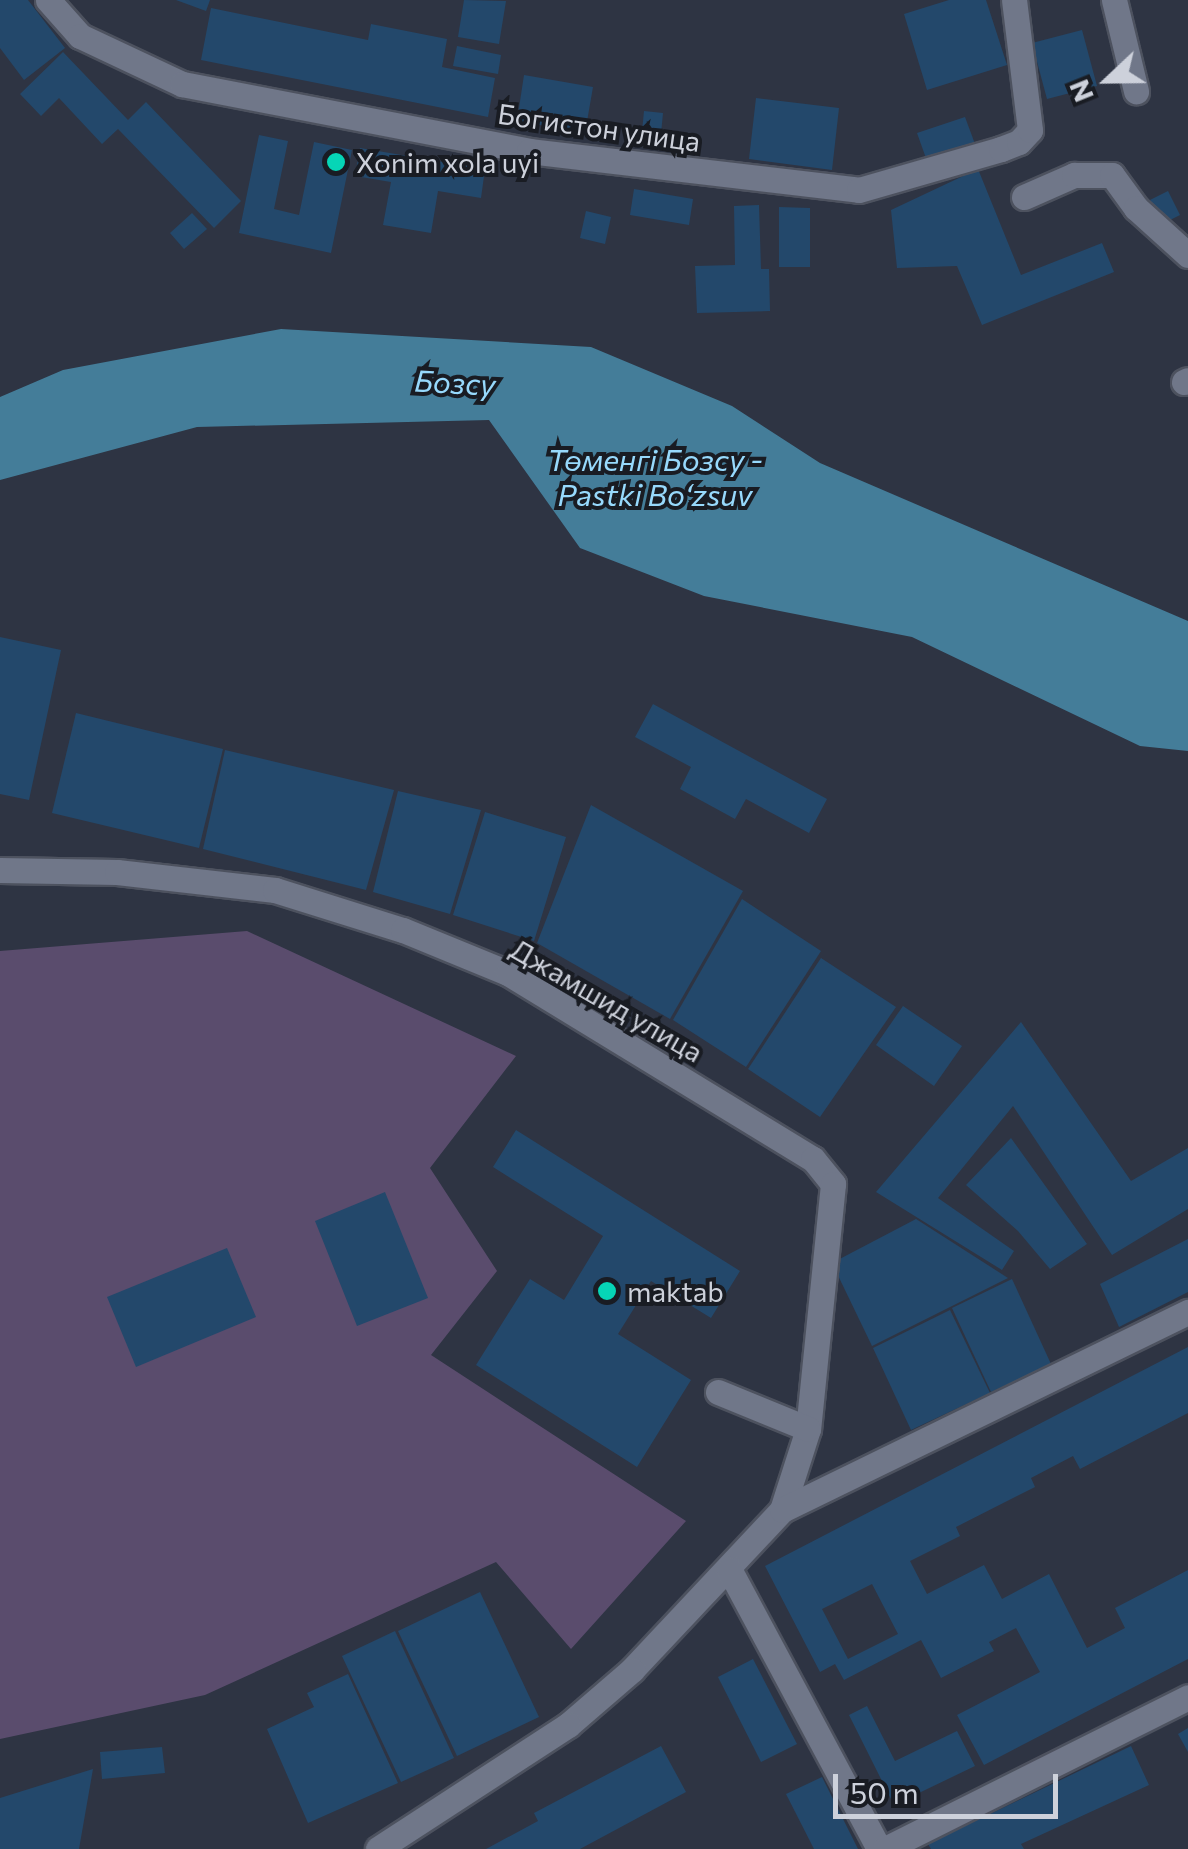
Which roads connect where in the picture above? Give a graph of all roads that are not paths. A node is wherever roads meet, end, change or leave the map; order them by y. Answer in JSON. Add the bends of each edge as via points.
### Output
{"nodes":[{"id":1,"x":48,"y":0,"type":"edge"},
{"id":2,"x":1014,"y":0,"type":"edge"},
{"id":3,"x":1114,"y":0,"type":"edge"},
{"id":4,"x":1136,"y":91,"type":"dead end"},
{"id":5,"x":1024,"y":196,"type":"dead end"},
{"id":6,"x":1188,"y":254,"type":"edge"},
{"id":7,"x":0,"y":870,"type":"edge"},
{"id":8,"x":1188,"y":1312,"type":"edge"},
{"id":9,"x":718,"y":1392,"type":"dead end"},
{"id":10,"x":808,"y":1429,"type":"junction"},
{"id":11,"x":782,"y":1510,"type":"junction"},
{"id":12,"x":728,"y":1569,"type":"junction"},
{"id":13,"x":1188,"y":1697,"type":"edge"},
{"id":14,"x":378,"y":1849,"type":"edge"},
{"id":15,"x":882,"y":1849,"type":"edge"}],
"edges":[{"from":1,"to":2,"type":"street","name":"Богистон улица","via":[[80,36],[182,84],[529,151],[859,190],[1019,142],[1030,130]]},
{"from":3,"to":4,"type":"street"},
{"from":5,"to":6,"type":"street","via":[[1074,175],[1112,175],[1136,208]]},
{"from":7,"to":10,"type":"street","name":"Джамшид улица","via":[[118,872],[275,890],[403,930],[508,973],[813,1158],[833,1184]]},
{"from":8,"to":11,"type":"street","name":"Джамшид улица"},
{"from":9,"to":10,"type":"street"},
{"from":10,"to":11,"type":"street","name":"Джамшид улица"},
{"from":11,"to":12,"type":"street","name":"Джамшид улица"},
{"from":12,"to":14,"type":"street","name":"Джамшид улица","via":[[632,1670],[568,1725]]},
{"from":12,"to":15,"type":"street"},
{"from":13,"to":15,"type":"street"}]}
